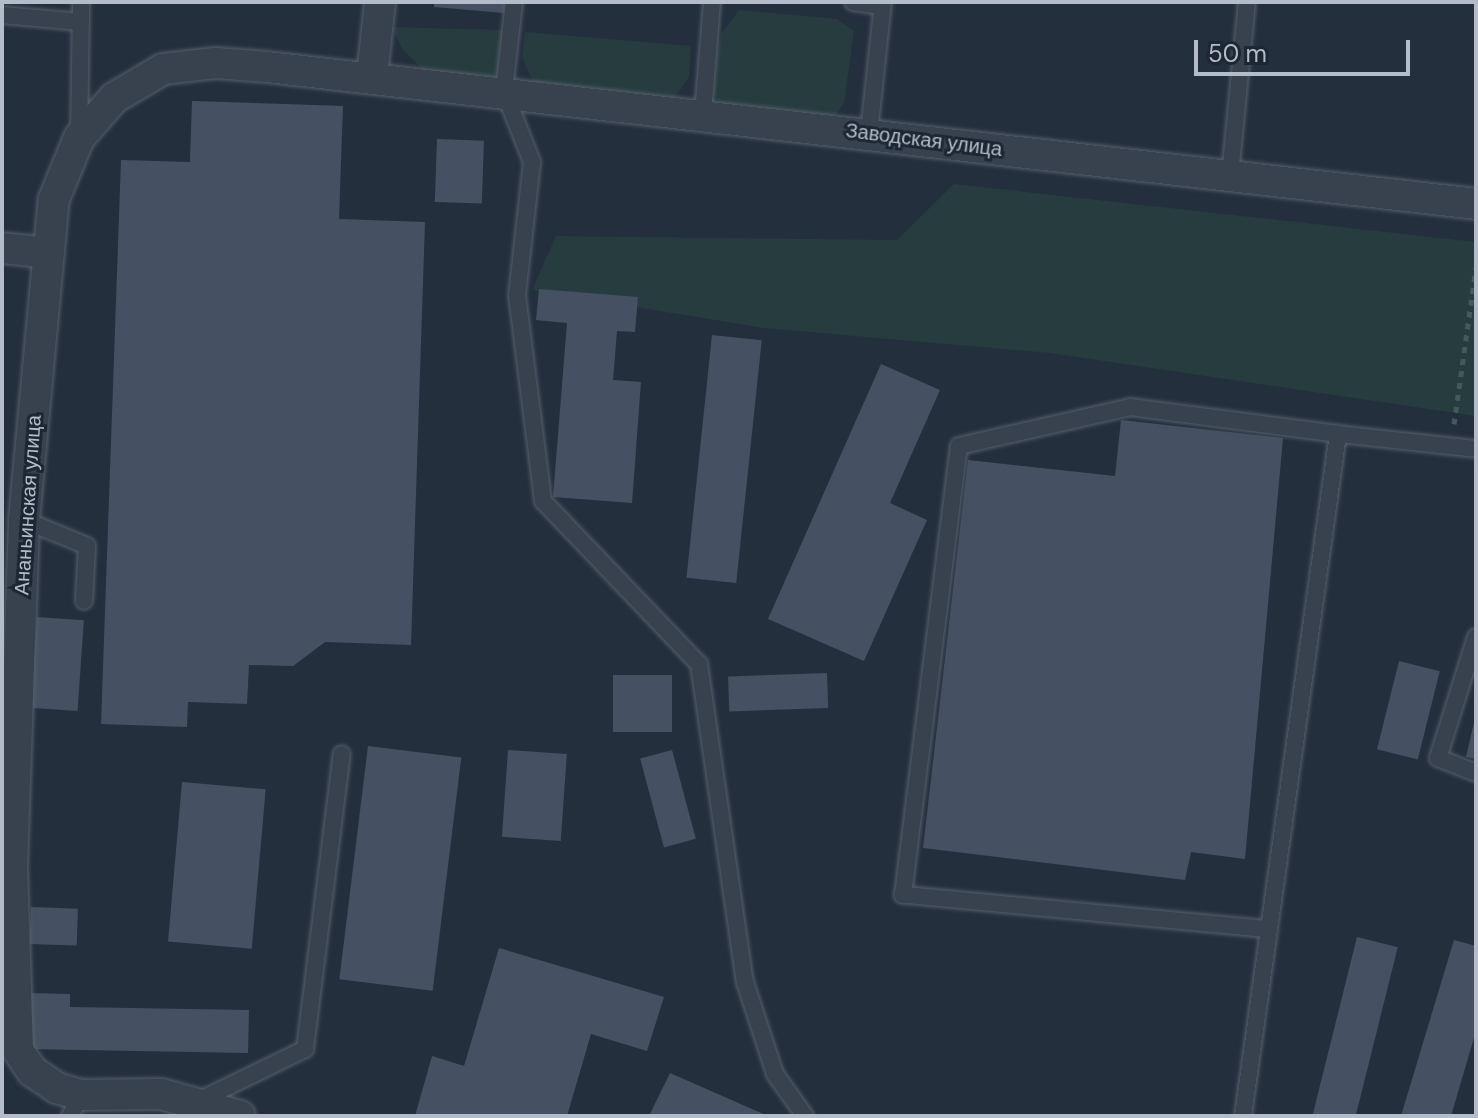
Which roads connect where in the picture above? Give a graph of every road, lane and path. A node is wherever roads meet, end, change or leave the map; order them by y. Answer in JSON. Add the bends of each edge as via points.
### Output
{"nodes":[{"id":1,"x":81,"y":2,"type":"edge"},
{"id":2,"x":380,"y":2,"type":"edge"},
{"id":3,"x":514,"y":2,"type":"edge"},
{"id":4,"x":712,"y":2,"type":"edge"},
{"id":5,"x":853,"y":2,"type":"edge"},
{"id":6,"x":1247,"y":2,"type":"edge"},
{"id":7,"x":883,"y":4,"type":"edge"},
{"id":8,"x":2,"y":15,"type":"edge"},
{"id":9,"x":81,"y":22,"type":"junction"},
{"id":10,"x":372,"y":76,"type":"junction"},
{"id":11,"x":504,"y":91,"type":"junction"},
{"id":12,"x":703,"y":114,"type":"junction"},
{"id":13,"x":869,"y":133,"type":"junction"},
{"id":14,"x":79,"y":138,"type":"junction"},
{"id":15,"x":1230,"y":175,"type":"junction"},
{"id":16,"x":1476,"y":204,"type":"edge"},
{"id":17,"x":2,"y":248,"type":"edge"},
{"id":18,"x":49,"y":253,"type":"junction"},
{"id":19,"x":1476,"y":267,"type":"edge"},
{"id":20,"x":1338,"y":434,"type":"junction"},
{"id":21,"x":1451,"y":445,"type":"junction"},
{"id":22,"x":1476,"y":449,"type":"edge"},
{"id":23,"x":24,"y":520,"type":"junction"},
{"id":24,"x":2,"y":554,"type":"edge"},
{"id":25,"x":84,"y":601,"type":"dead end"},
{"id":26,"x":1476,"y":637,"type":"edge"},
{"id":27,"x":342,"y":754,"type":"dead end"},
{"id":28,"x":1476,"y":773,"type":"edge"},
{"id":29,"x":1266,"y":929,"type":"junction"},
{"id":30,"x":194,"y":1103,"type":"junction"},
{"id":31,"x":75,"y":1105,"type":"edge"},
{"id":32,"x":240,"y":1116,"type":"edge"},
{"id":33,"x":805,"y":1116,"type":"edge"},
{"id":34,"x":1243,"y":1116,"type":"edge"}],
"edges":[{"from":1,"to":9,"type":"lane"},
{"from":2,"to":10,"type":"street"},
{"from":3,"to":11,"type":"lane"},
{"from":4,"to":12,"type":"lane"},
{"from":5,"to":7,"type":"lane"},
{"from":6,"to":15,"type":"lane"},
{"from":7,"to":13,"type":"lane"},
{"from":8,"to":9,"type":"lane"},
{"from":9,"to":14,"type":"lane"},
{"from":10,"to":11,"type":"street","name":"Заводская улица"},
{"from":10,"to":14,"type":"street","name":"Ананьинская улица","via":[[216,63],[163,69],[114,98]]},
{"from":11,"to":12,"type":"street","name":"Заводская улица"},
{"from":11,"to":33,"type":"lane","via":[[532,162],[517,295],[543,501],[699,664],[745,982],[775,1074]]},
{"from":12,"to":13,"type":"street","name":"Заводская улица"},
{"from":13,"to":15,"type":"street","name":"Заводская улица"},
{"from":14,"to":18,"type":"street","name":"Ананьинская улица","via":[[54,199]]},
{"from":15,"to":16,"type":"street","name":"Заводская улица"},
{"from":17,"to":18,"type":"street"},
{"from":18,"to":23,"type":"street","name":"Ананьинская улица"},
{"from":19,"to":21,"type":"path"},
{"from":20,"to":21,"type":"lane"},
{"from":20,"to":29,"type":"lane"},
{"from":20,"to":29,"type":"lane","via":[[1130,407],[959,446],[903,895]]},
{"from":21,"to":22,"type":"lane"},
{"from":23,"to":24,"type":"street"},
{"from":23,"to":25,"type":"lane","via":[[87,546]]},
{"from":23,"to":31,"type":"street","name":"Ананьинская улица","via":[[12,866],[18,1050],[32,1071]]},
{"from":26,"to":28,"type":"lane","via":[[1438,758]]},
{"from":27,"to":30,"type":"lane","via":[[305,1049]]},
{"from":29,"to":34,"type":"lane"},
{"from":30,"to":31,"type":"street","name":"Ананьинская улица","via":[[161,1094]]},
{"from":30,"to":32,"type":"street","name":"Ананьинская улица"}]}
